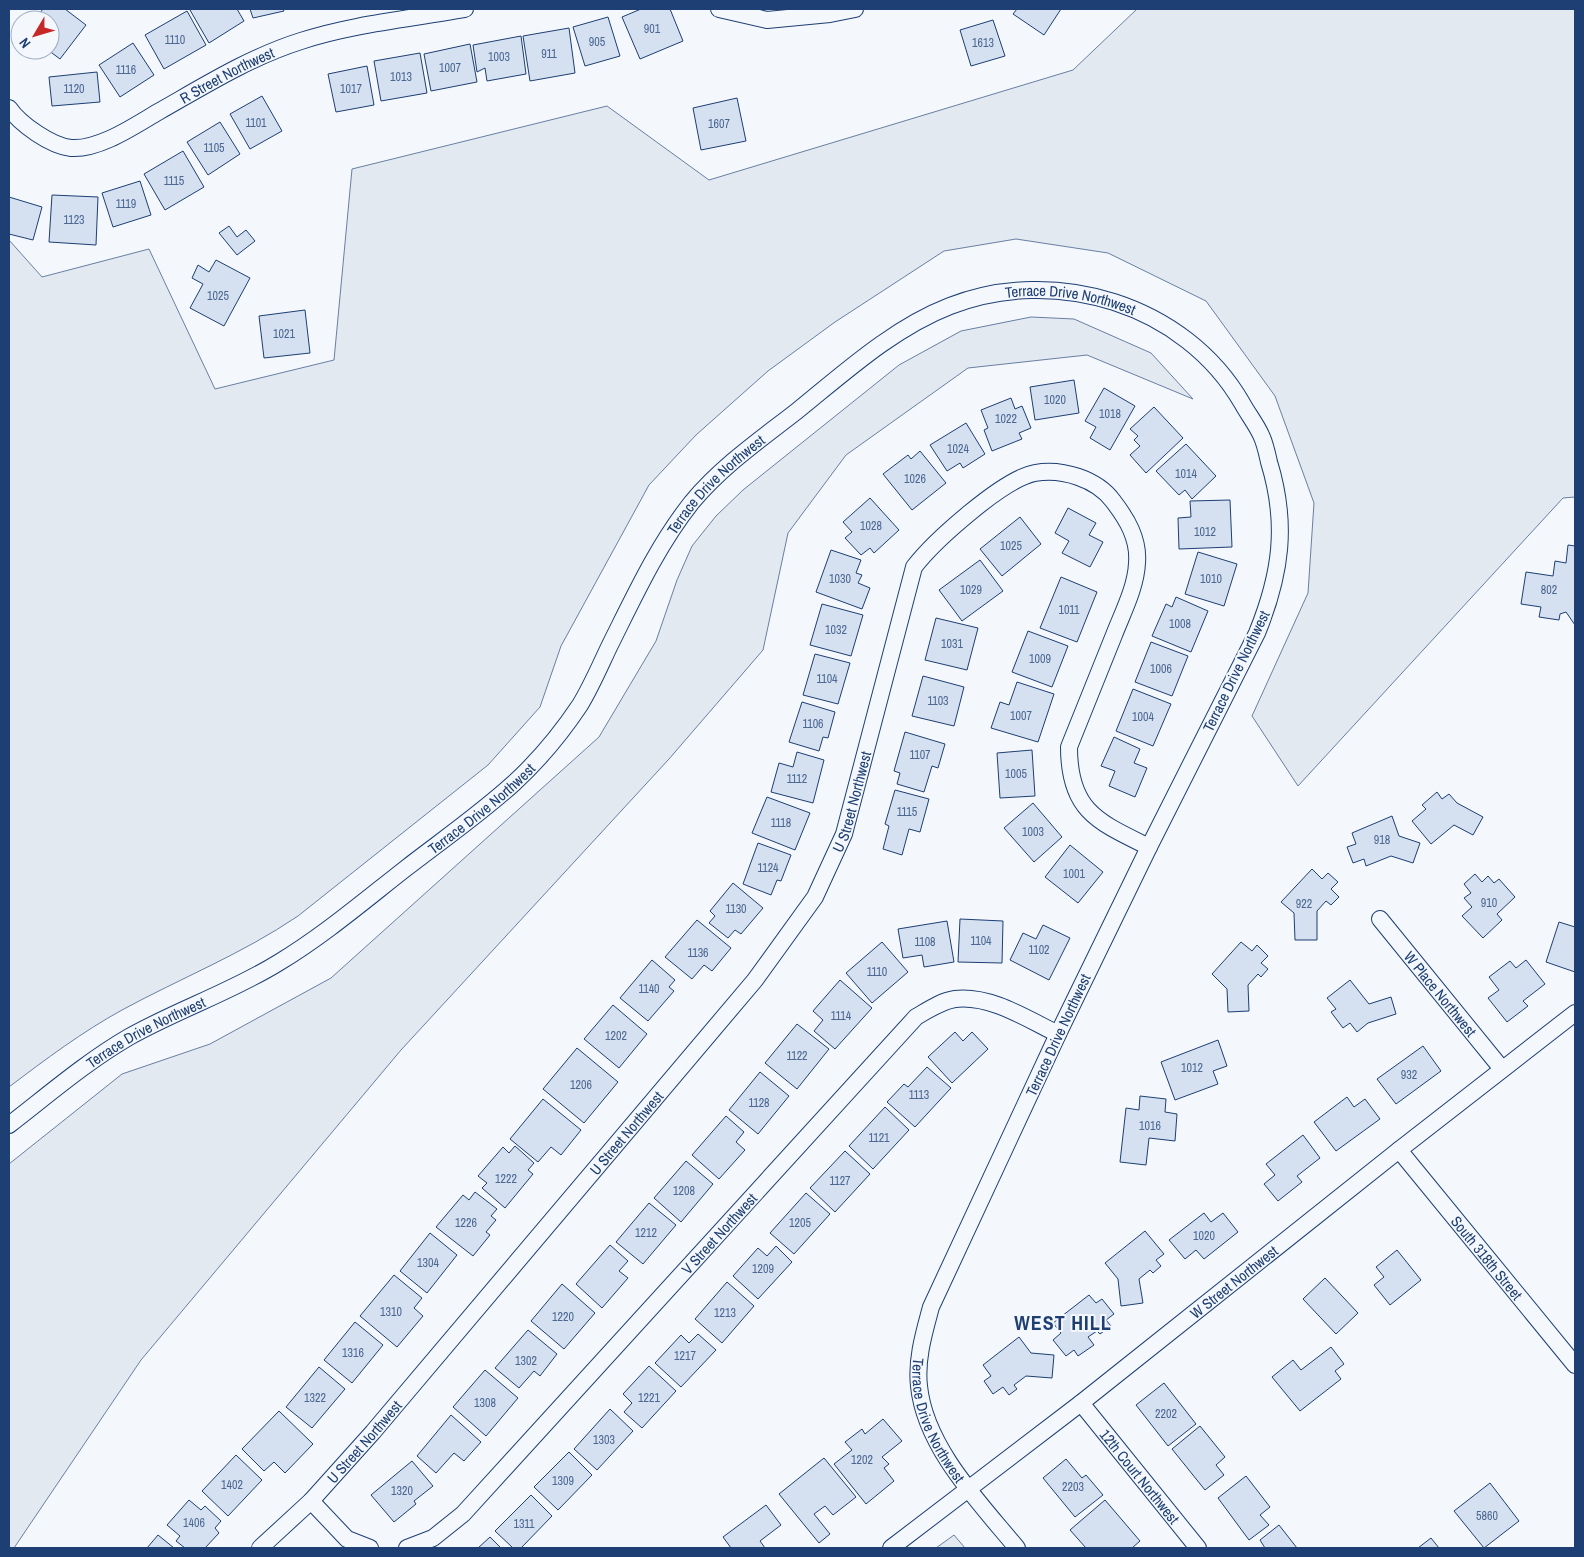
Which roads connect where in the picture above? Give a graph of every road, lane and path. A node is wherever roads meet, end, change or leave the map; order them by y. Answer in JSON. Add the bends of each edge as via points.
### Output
{"nodes":[{"id":1,"x":465,"y":9,"type":"edge"},
{"id":2,"x":719,"y":9,"type":"edge"},
{"id":3,"x":855,"y":9,"type":"edge"},
{"id":4,"x":9,"y":108,"type":"edge"},
{"id":5,"x":1149,"y":847,"type":"junction"},
{"id":6,"x":1380,"y":919,"type":"dead end"},
{"id":7,"x":1575,"y":1013,"type":"edge"},
{"id":8,"x":1058,"y":1034,"type":"junction"},
{"id":9,"x":1502,"y":1070,"type":"junction"},
{"id":10,"x":9,"y":1125,"type":"edge"},
{"id":11,"x":1399,"y":1150,"type":"junction"},
{"id":12,"x":1575,"y":1365,"type":"edge"},
{"id":13,"x":1081,"y":1403,"type":"junction"},
{"id":14,"x":968,"y":1489,"type":"junction"},
{"id":15,"x":310,"y":1501,"type":"junction"},
{"id":16,"x":260,"y":1548,"type":"edge"},
{"id":17,"x":370,"y":1548,"type":"edge"},
{"id":18,"x":407,"y":1548,"type":"edge"},
{"id":19,"x":891,"y":1548,"type":"edge"},
{"id":20,"x":1017,"y":1548,"type":"edge"},
{"id":21,"x":1198,"y":1548,"type":"edge"}],
"edges":[{"from":1,"to":4,"type":"street","name":"R Street Northwest","via":[[400,19],[301,41],[243,64],[106,142],[71,148],[38,135],[16,119]]},
{"from":2,"to":3,"type":"street","via":[[767,20]]},
{"from":5,"to":8,"type":"street","name":"Terrace Drive Northwest"},
{"from":5,"to":10,"type":"street","name":"Terrace Drive Northwest","via":[[1257,634],[1270,601],[1279,561],[1281,528],[1277,488],[1262,437],[1237,394],[1186,338],[1152,317],[1118,303],[1071,292],[1041,290],[996,294],[952,306],[890,339],[708,484],[657,553],[582,702],[546,749],[514,782],[315,939],[245,982],[130,1036],[82,1068]]},
{"from":5,"to":15,"type":"street","name":"U Street Northwest","via":[[1103,825],[1086,808],[1069,771],[1070,747],[1129,597],[1137,564],[1136,541],[1111,497],[1086,480],[1061,471],[1034,473],[1011,483],[972,512],[926,551],[914,567],[844,834],[815,896],[788,937],[373,1432]]},
{"from":6,"to":9,"type":"street","name":"W Place Northwest"},
{"from":7,"to":9,"type":"street","name":"W Street Northwest"},
{"from":8,"to":14,"type":"street","name":"Terrace Drive Northwest","via":[[932,1307],[920,1349],[919,1385],[924,1414],[936,1440]]},
{"from":8,"to":18,"type":"street","name":"V Street Northwest","via":[[997,1005],[974,1000],[954,999],[916,1017],[463,1514],[433,1538]]},
{"from":9,"to":11,"type":"street","name":"W Street Northwest"},
{"from":11,"to":12,"type":"street","name":"South 318th Street"},
{"from":11,"to":13,"type":"street","name":"W Street Northwest"},
{"from":13,"to":14,"type":"street","name":"W Street Northwest"},
{"from":13,"to":21,"type":"street","name":"12th Court Northwest"},
{"from":14,"to":19,"type":"street","name":"W Street Northwest"},
{"from":14,"to":20,"type":"street","name":"Terrace Drive Northwest"},
{"from":15,"to":16,"type":"street","name":"U Street Northwest"},
{"from":15,"to":17,"type":"street","via":[[347,1539]]}]}
